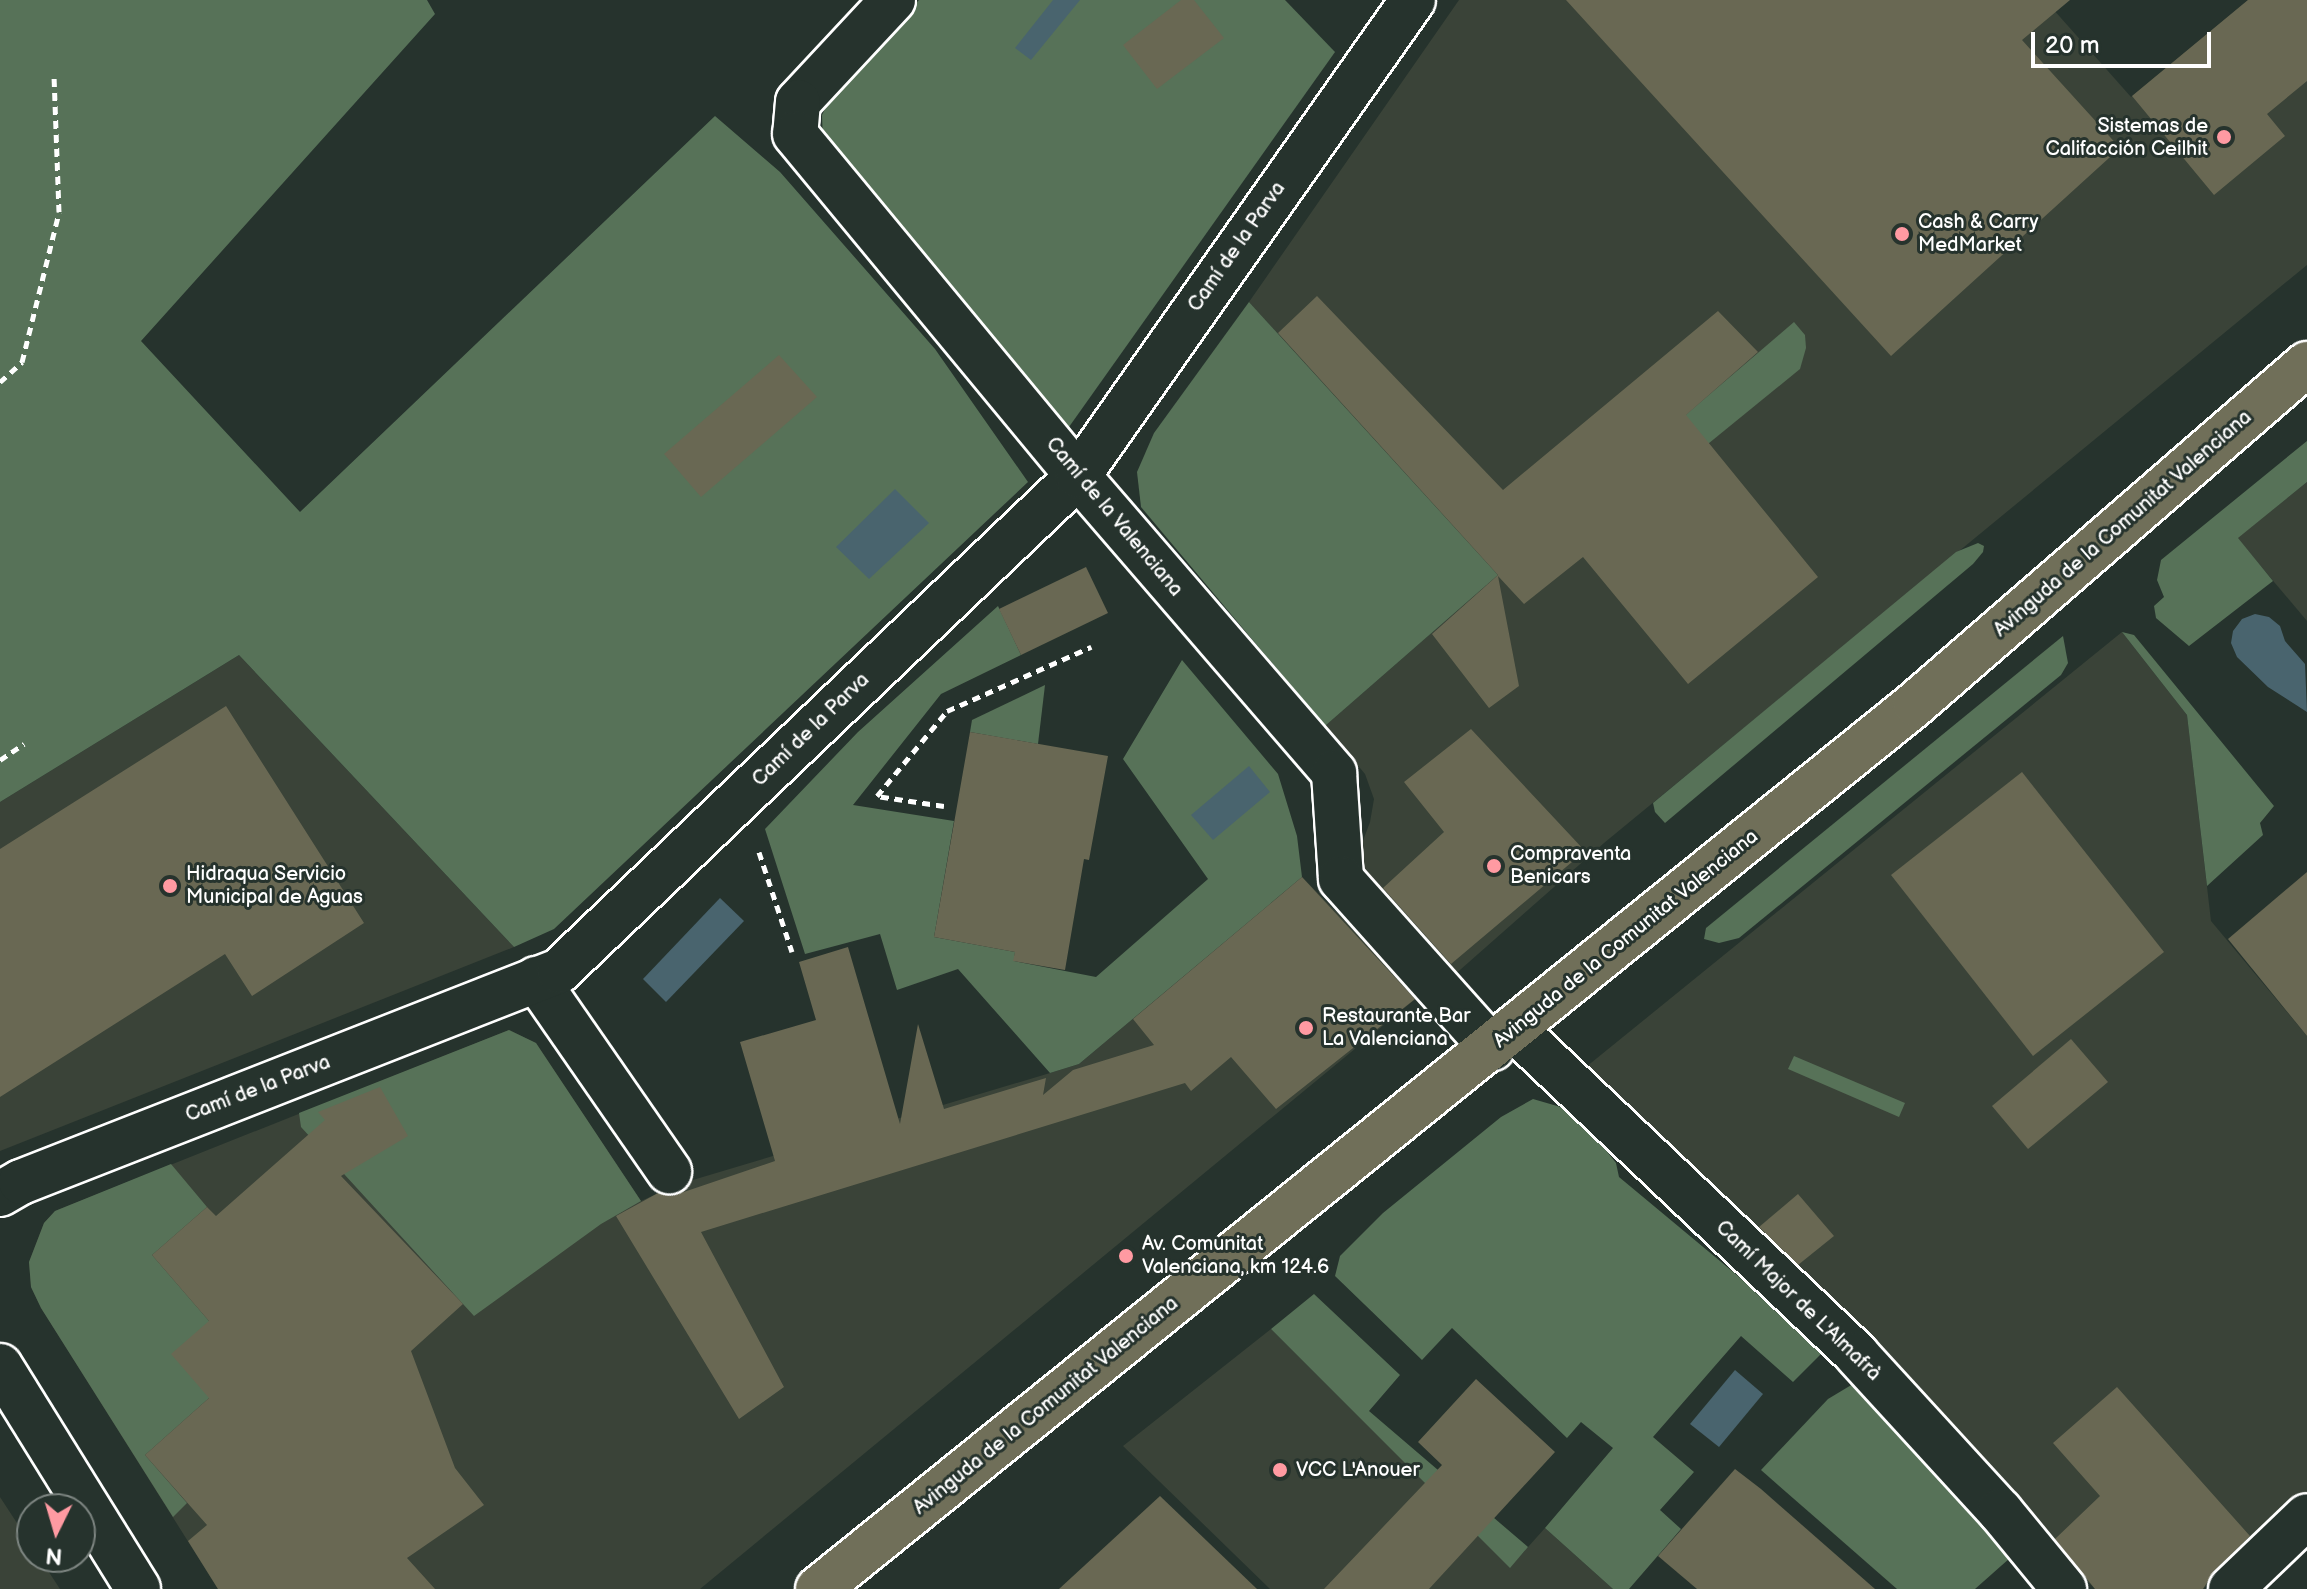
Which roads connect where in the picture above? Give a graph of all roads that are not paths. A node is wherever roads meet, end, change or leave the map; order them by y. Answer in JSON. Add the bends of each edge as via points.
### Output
{"nodes":[{"id":1,"x":893,"y":0,"type":"edge"},
{"id":2,"x":1413,"y":0,"type":"edge"},
{"id":3,"x":2307,"y":364,"type":"edge"},
{"id":4,"x":1078,"y":476,"type":"junction"},
{"id":5,"x":536,"y":979,"type":"junction"},
{"id":6,"x":1504,"y":1039,"type":"junction"},
{"id":7,"x":669,"y":1171,"type":"dead end"},
{"id":8,"x":0,"y":1194,"type":"edge"},
{"id":9,"x":0,"y":1366,"type":"edge"},
{"id":10,"x":2307,"y":1516,"type":"edge"},
{"id":11,"x":138,"y":1589,"type":"edge"},
{"id":12,"x":818,"y":1589,"type":"edge"},
{"id":13,"x":2064,"y":1589,"type":"edge"},
{"id":14,"x":2231,"y":1589,"type":"edge"}],
"edges":[{"from":1,"to":4,"type":"street","name":"Camí de la Valenciana","via":[[798,102],[795,134]]},
{"from":2,"to":4,"type":"street","name":"Camí de la Parva"},
{"from":3,"to":6,"type":"main road","name":"Avinguda de la Comunitat Valenciana","via":[[1915,704]]},
{"from":4,"to":5,"type":"street","name":"Camí de la Parva","via":[[559,971]]},
{"from":4,"to":6,"type":"street","name":"Camí de la Valenciana","via":[[1334,773],[1341,879]]},
{"from":5,"to":7,"type":"street"},
{"from":5,"to":8,"type":"street","name":"Camí de la Parva"},
{"from":6,"to":12,"type":"main road","name":"Avinguda de la Comunitat Valenciana"},
{"from":6,"to":13,"type":"street","name":"Camí Major de L'Almafrà","via":[[1857,1355]]},
{"from":9,"to":11,"type":"street"},
{"from":10,"to":14,"type":"street"}]}
